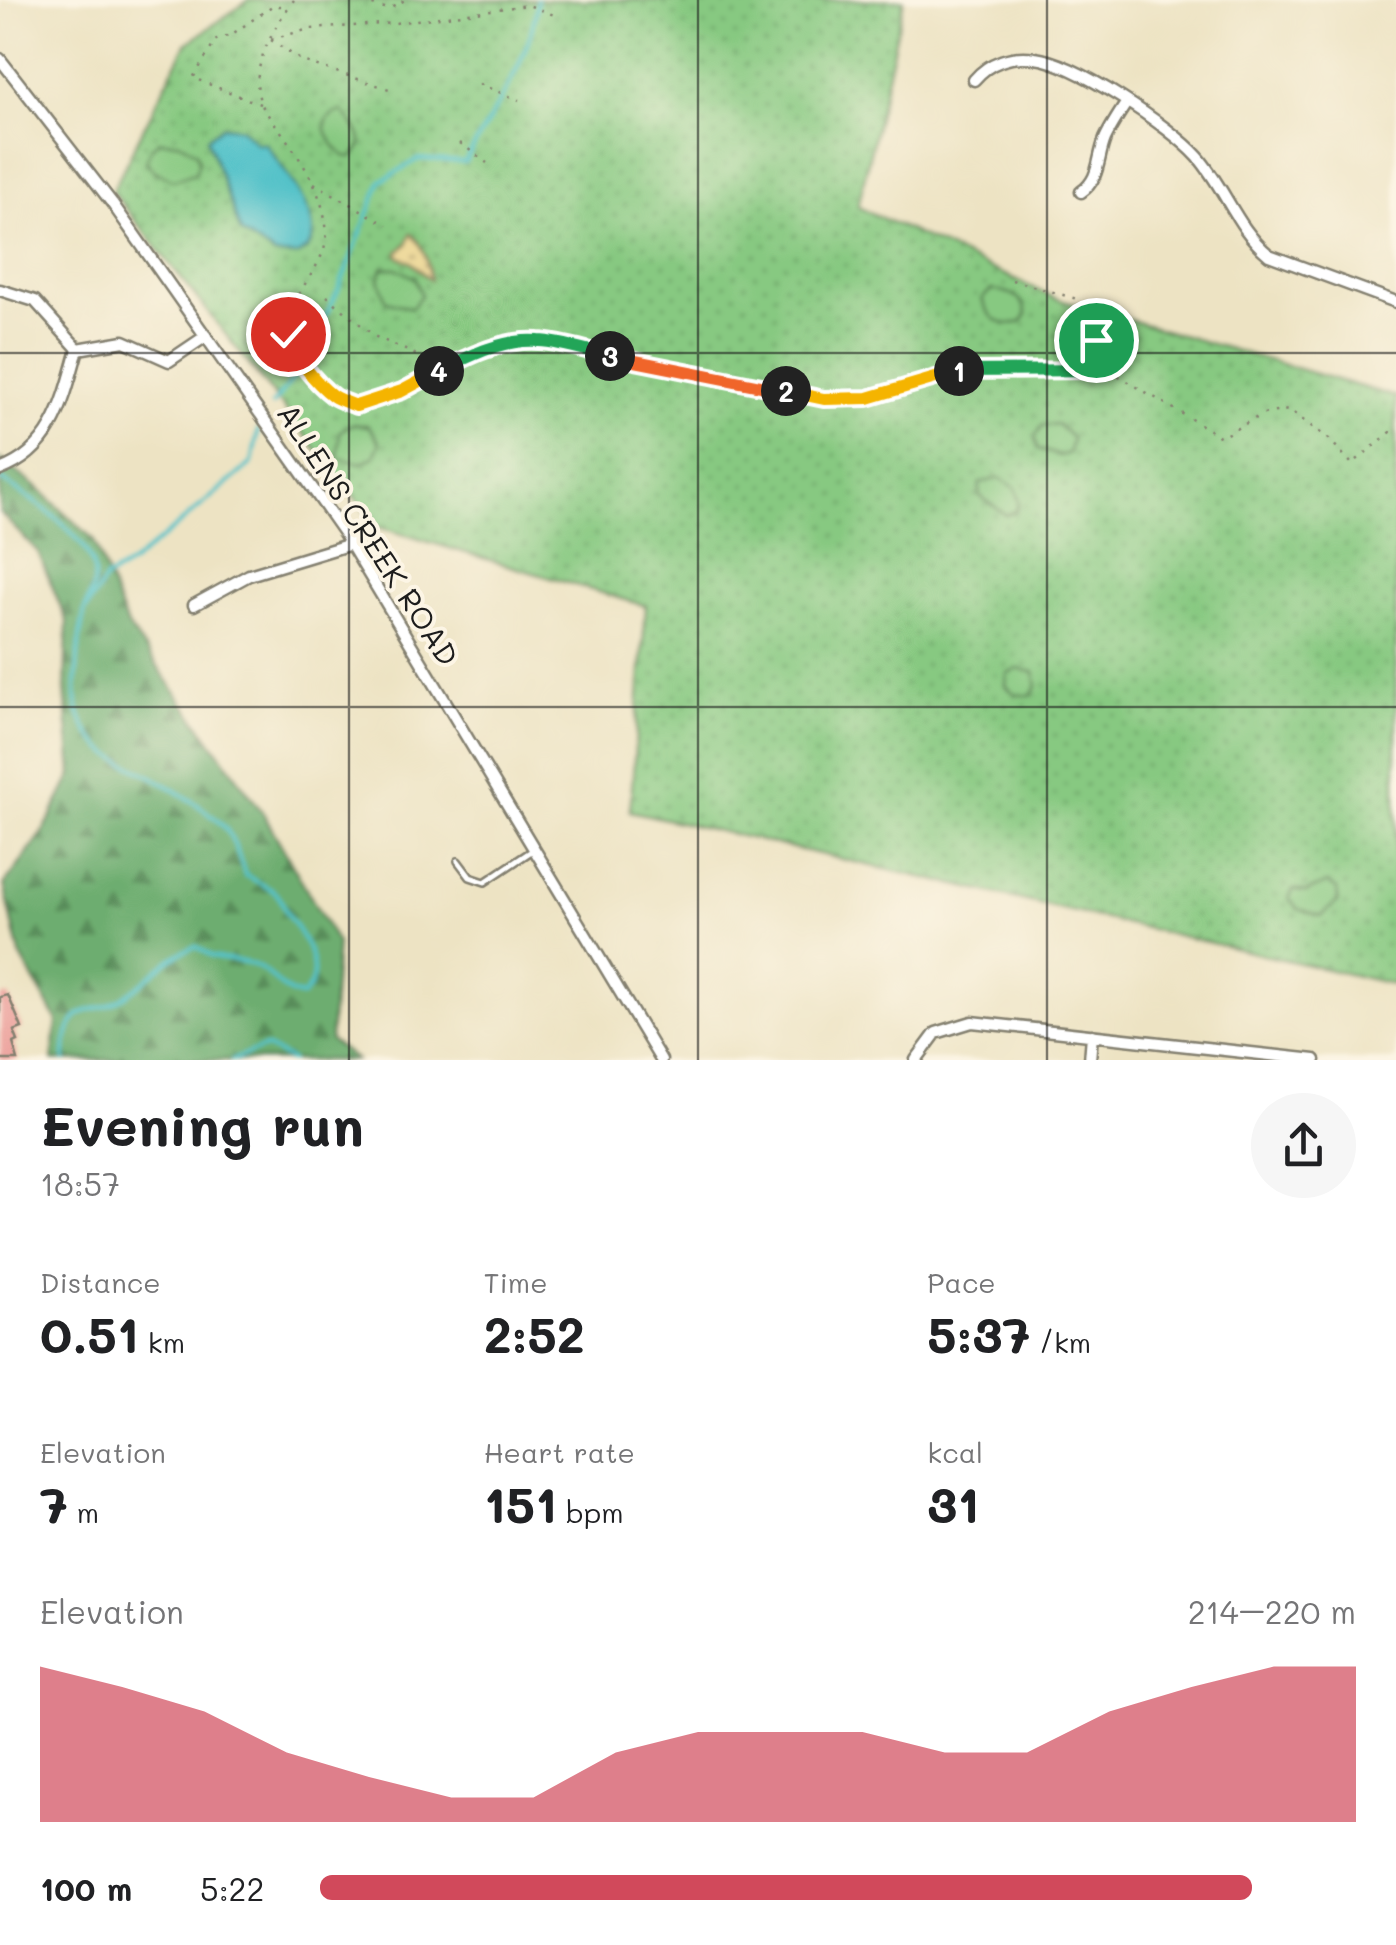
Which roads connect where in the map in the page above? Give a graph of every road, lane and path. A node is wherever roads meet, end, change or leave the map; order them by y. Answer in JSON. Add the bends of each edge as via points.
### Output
{"nodes":[{"id":1,"x":294,"y":0,"type":"edge"},
{"id":2,"x":352,"y":0,"type":"edge"},
{"id":3,"x":405,"y":0,"type":"edge"},
{"id":4,"x":289,"y":6,"type":"junction"},
{"id":5,"x":554,"y":15,"type":"dead end"},
{"id":6,"x":270,"y":40,"type":"junction"},
{"id":7,"x":0,"y":58,"type":"edge"},
{"id":8,"x":974,"y":80,"type":"dead end"},
{"id":9,"x":479,"y":84,"type":"dead end"},
{"id":10,"x":389,"y":88,"type":"dead end"},
{"id":11,"x":519,"y":100,"type":"dead end"},
{"id":12,"x":1127,"y":102,"type":"junction"},
{"id":13,"x":261,"y":105,"type":"junction"},
{"id":14,"x":460,"y":143,"type":"dead end"},
{"id":15,"x":487,"y":163,"type":"dead end"},
{"id":16,"x":313,"y":182,"type":"junction"},
{"id":17,"x":1081,"y":192,"type":"dead end"},
{"id":18,"x":387,"y":225,"type":"dead end"},
{"id":19,"x":1012,"y":280,"type":"dead end"},
{"id":20,"x":0,"y":290,"type":"edge"},
{"id":21,"x":327,"y":296,"type":"dead end"},
{"id":22,"x":1396,"y":302,"type":"edge"},
{"id":23,"x":206,"y":336,"type":"junction"},
{"id":24,"x":78,"y":350,"type":"junction"},
{"id":25,"x":445,"y":368,"type":"junction"},
{"id":26,"x":1105,"y":370,"type":"junction"},
{"id":27,"x":1396,"y":428,"type":"edge"},
{"id":28,"x":3,"y":469,"type":"edge"},
{"id":29,"x":351,"y":544,"type":"junction"},
{"id":30,"x":194,"y":604,"type":"dead end"},
{"id":31,"x":535,"y":849,"type":"junction"},
{"id":32,"x":458,"y":861,"type":"dead end"},
{"id":33,"x":1092,"y":1036,"type":"junction"},
{"id":34,"x":661,"y":1060,"type":"edge"},
{"id":35,"x":916,"y":1060,"type":"edge"},
{"id":36,"x":1090,"y":1060,"type":"edge"},
{"id":37,"x":1315,"y":1060,"type":"edge"}],
"edges":[{"from":1,"to":4,"type":"path"},
{"from":2,"to":3,"type":"path","via":[[389,9]]},
{"from":4,"to":6,"type":"path"},
{"from":4,"to":13,"type":"path","via":[[272,6],[217,39],[192,78]]},
{"from":5,"to":6,"type":"path","via":[[528,5],[310,29]]},
{"from":6,"to":10,"type":"path","via":[[302,61]]},
{"from":6,"to":13,"type":"path","via":[[258,72]]},
{"from":7,"to":23,"type":"street","name":"ALLENS CREEK ROAD"},
{"from":8,"to":12,"type":"street","via":[[999,61],[1035,58]]},
{"from":9,"to":11,"type":"path"},
{"from":12,"to":17,"type":"street","via":[[1104,142],[1097,174]]},
{"from":12,"to":22,"type":"street","via":[[1195,154],[1253,242],[1269,255]]},
{"from":13,"to":16,"type":"path"},
{"from":14,"to":15,"type":"path"},
{"from":16,"to":18,"type":"path"},
{"from":16,"to":25,"type":"path","via":[[327,230],[320,258],[292,301],[289,344],[298,358],[333,396],[356,406]]},
{"from":19,"to":26,"type":"path","via":[[1077,299]]},
{"from":20,"to":24,"type":"street","via":[[35,301]]},
{"from":21,"to":25,"type":"path","via":[[374,336]]},
{"from":23,"to":24,"type":"street","via":[[169,361],[124,341]]},
{"from":23,"to":29,"type":"street","name":"ALLENS CREEK ROAD"},
{"from":24,"to":28,"type":"street","via":[[56,421],[28,456]]},
{"from":25,"to":26,"type":"path","via":[[495,346],[540,340],[840,400],[976,369]]},
{"from":26,"to":27,"type":"path","via":[[1221,436],[1263,414],[1290,410],[1352,464]]},
{"from":29,"to":30,"type":"street","via":[[249,576]]},
{"from":29,"to":31,"type":"street","name":"ALLENS CREEK ROAD"},
{"from":31,"to":32,"type":"lane","via":[[485,882],[470,877]]},
{"from":31,"to":34,"type":"street","name":"ALLENS CREEK ROAD"},
{"from":33,"to":35,"type":"street","via":[[959,1024],[926,1041]]},
{"from":33,"to":36,"type":"street"},
{"from":33,"to":37,"type":"street"}]}
